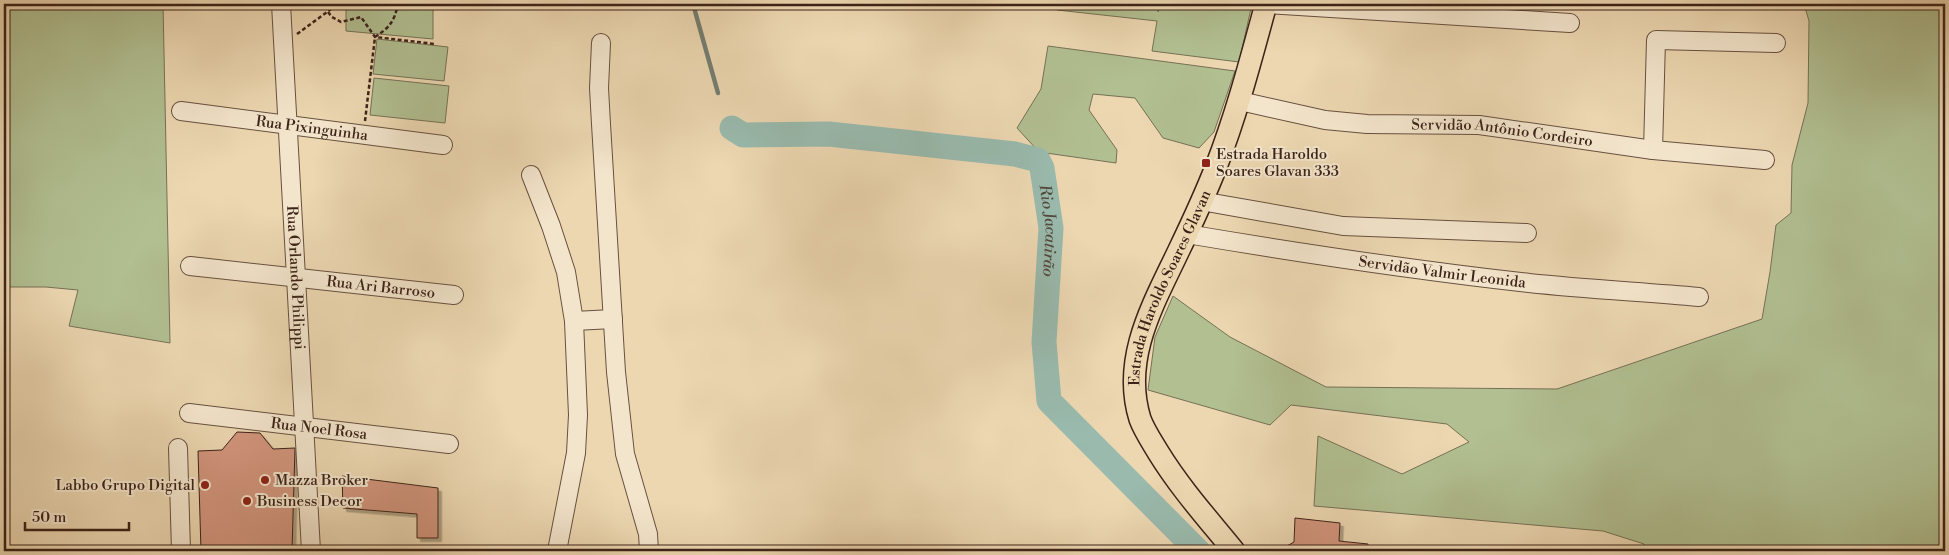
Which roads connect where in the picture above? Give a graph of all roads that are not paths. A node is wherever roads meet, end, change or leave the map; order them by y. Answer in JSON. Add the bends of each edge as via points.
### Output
{"nodes":[{"id":1,"x":281,"y":4,"type":"edge"},
{"id":2,"x":1266,"y":4,"type":"edge"},
{"id":3,"x":1570,"y":23,"type":"dead end"},
{"id":4,"x":601,"y":43,"type":"dead end"},
{"id":5,"x":1776,"y":43,"type":"dead end"},
{"id":6,"x":1240,"y":101,"type":"junction"},
{"id":7,"x":181,"y":111,"type":"dead end"},
{"id":8,"x":288,"y":125,"type":"junction"},
{"id":9,"x":443,"y":145,"type":"dead end"},
{"id":10,"x":1653,"y":150,"type":"junction"},
{"id":11,"x":1764,"y":160,"type":"dead end"},
{"id":12,"x":531,"y":175,"type":"dead end"},
{"id":13,"x":1201,"y":201,"type":"junction"},
{"id":14,"x":1527,"y":233,"type":"dead end"},
{"id":15,"x":1187,"y":234,"type":"junction"},
{"id":16,"x":190,"y":266,"type":"dead end"},
{"id":17,"x":296,"y":277,"type":"junction"},
{"id":18,"x":454,"y":295,"type":"dead end"},
{"id":19,"x":1699,"y":297,"type":"dead end"},
{"id":20,"x":613,"y":320,"type":"junction"},
{"id":21,"x":574,"y":321,"type":"junction"},
{"id":22,"x":189,"y":413,"type":"dead end"},
{"id":23,"x":305,"y":427,"type":"junction"},
{"id":24,"x":449,"y":444,"type":"dead end"},
{"id":25,"x":178,"y":448,"type":"dead end"},
{"id":26,"x":181,"y":551,"type":"edge"},
{"id":27,"x":311,"y":551,"type":"edge"},
{"id":28,"x":557,"y":551,"type":"edge"},
{"id":29,"x":649,"y":551,"type":"edge"},
{"id":30,"x":1234,"y":551,"type":"edge"}],
"edges":[{"from":1,"to":8,"type":"street","name":"Rua Orlando Philippi"},
{"from":2,"to":3,"type":"street"},
{"from":2,"to":6,"type":"main road","name":"Estrada Haroldo Soares Glavan"},
{"from":4,"to":20,"type":"street","via":[[599,88]]},
{"from":5,"to":10,"type":"street","via":[[1656,40]]},
{"from":6,"to":10,"type":"street","name":"Servidão Antônio Cordeiro","via":[[1324,120],[1367,124],[1479,125]]},
{"from":6,"to":13,"type":"main road","name":"Estrada Haroldo Soares Glavan"},
{"from":7,"to":8,"type":"street","name":"Rua Pixinguinha"},
{"from":8,"to":9,"type":"street","name":"Rua Pixinguinha"},
{"from":8,"to":17,"type":"street","name":"Rua Orlando Philippi"},
{"from":10,"to":11,"type":"street","name":"Servidão Antônio Cordeiro"},
{"from":12,"to":21,"type":"street","via":[[566,272]]},
{"from":13,"to":14,"type":"street","via":[[1343,226]]},
{"from":13,"to":15,"type":"main road","name":"Estrada Haroldo Soares Glavan"},
{"from":15,"to":19,"type":"street","name":"Servidão Valmir Leonida","via":[[1288,252],[1439,272]]},
{"from":15,"to":30,"type":"main road","name":"Estrada Haroldo Soares Glavan","via":[[1140,339],[1134,376],[1136,400],[1141,420],[1164,461]]},
{"from":16,"to":17,"type":"street","name":"Rua Ari Barroso"},
{"from":17,"to":18,"type":"street","name":"Rua Ari Barroso"},
{"from":17,"to":23,"type":"street","name":"Rua Orlando Philippi"},
{"from":20,"to":21,"type":"street"},
{"from":20,"to":29,"type":"street","via":[[624,454],[648,534]]},
{"from":21,"to":28,"type":"street","via":[[578,414],[576,453]]},
{"from":22,"to":23,"type":"street","name":"Rua Noel Rosa"},
{"from":23,"to":24,"type":"street","name":"Rua Noel Rosa"},
{"from":23,"to":27,"type":"street","name":"Rua Orlando Philippi"},
{"from":25,"to":26,"type":"street"}]}
